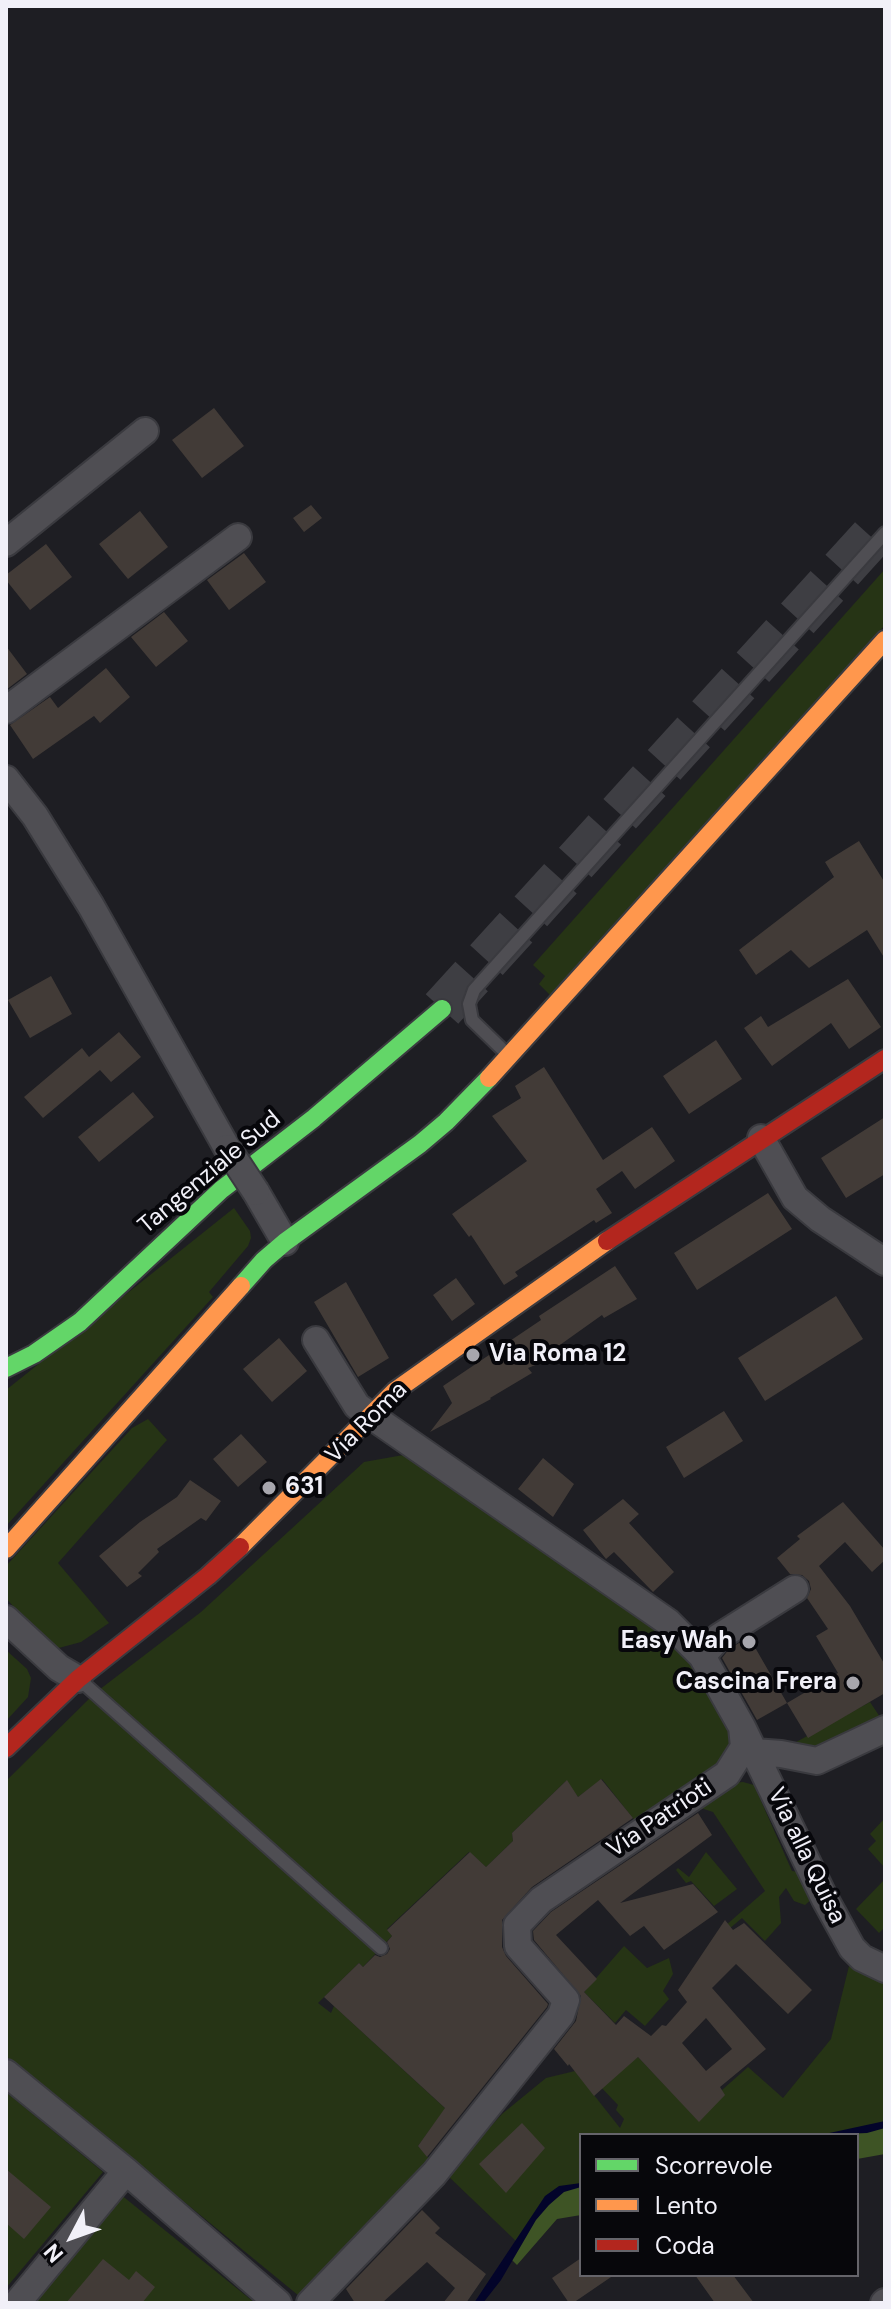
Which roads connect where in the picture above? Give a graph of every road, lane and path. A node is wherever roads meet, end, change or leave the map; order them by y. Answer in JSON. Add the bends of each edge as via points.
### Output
{"nodes":[{"id":1,"x":145,"y":431,"type":"dead end"},
{"id":2,"x":885,"y":533,"type":"edge"},
{"id":3,"x":238,"y":537,"type":"dead end"},
{"id":4,"x":6,"y":543,"type":"edge"},
{"id":5,"x":885,"y":640,"type":"edge"},
{"id":6,"x":6,"y":710,"type":"edge"},
{"id":7,"x":6,"y":779,"type":"edge"},
{"id":8,"x":442,"y":1009,"type":"tunnel mouth"},
{"id":9,"x":509,"y":1056,"type":"junction"},
{"id":10,"x":885,"y":1059,"type":"edge"},
{"id":11,"x":761,"y":1138,"type":"junction"},
{"id":12,"x":285,"y":1242,"type":"junction"},
{"id":13,"x":885,"y":1262,"type":"edge"},
{"id":14,"x":316,"y":1340,"type":"dead end"},
{"id":15,"x":6,"y":1368,"type":"edge"},
{"id":16,"x":370,"y":1415,"type":"junction"},
{"id":17,"x":6,"y":1549,"type":"edge"},
{"id":18,"x":795,"y":1589,"type":"dead end"},
{"id":19,"x":6,"y":1619,"type":"edge"},
{"id":20,"x":702,"y":1656,"type":"junction"},
{"id":21,"x":78,"y":1679,"type":"junction"},
{"id":22,"x":742,"y":1727,"type":"junction"},
{"id":23,"x":885,"y":1729,"type":"edge"},
{"id":24,"x":6,"y":1748,"type":"edge"},
{"id":25,"x":754,"y":1752,"type":"junction"},
{"id":26,"x":381,"y":1948,"type":"dead end"},
{"id":27,"x":885,"y":1969,"type":"edge"},
{"id":28,"x":6,"y":2073,"type":"edge"},
{"id":29,"x":126,"y":2171,"type":"junction"},
{"id":30,"x":17,"y":2303,"type":"edge"},
{"id":31,"x":278,"y":2303,"type":"edge"},
{"id":32,"x":310,"y":2303,"type":"edge"}],
"edges":[{"from":1,"to":4,"type":"street"},
{"from":2,"to":9,"type":"lane","via":[[474,990],[469,1004],[472,1020]]},
{"from":3,"to":6,"type":"street"},
{"from":5,"to":9,"type":"main road"},
{"from":7,"to":12,"type":"street","bridge":true,"via":[[35,816],[123,959]]},
{"from":8,"to":15,"type":"main road","name":"Tangenziale Sud","via":[[222,1189],[80,1322]]},
{"from":9,"to":12,"type":"main road","via":[[420,1144]]},
{"from":10,"to":11,"type":"main road","name":"Via Roma"},
{"from":11,"to":13,"type":"street","via":[[795,1198]]},
{"from":11,"to":16,"type":"main road","name":"Via Roma","via":[[470,1336]]},
{"from":12,"to":17,"type":"main road"},
{"from":14,"to":16,"type":"street","via":[[357,1406]]},
{"from":16,"to":20,"type":"street","via":[[668,1622]]},
{"from":16,"to":21,"type":"main road","name":"Via Roma","via":[[208,1576]]},
{"from":18,"to":20,"type":"street","via":[[719,1637]]},
{"from":19,"to":21,"type":"street"},
{"from":20,"to":22,"type":"street"},
{"from":21,"to":24,"type":"main road","name":"Via Roma"},
{"from":21,"to":26,"type":"lane"},
{"from":22,"to":25,"type":"street","name":"Via alla Quisa"},
{"from":22,"to":32,"type":"street","name":"Via Patrioti","via":[[744,1747],[727,1774],[541,1900],[517,1925],[518,1946],[566,2000],[561,2015],[434,2174]]},
{"from":23,"to":25,"type":"street","via":[[817,1761]]},
{"from":25,"to":27,"type":"street","name":"Via alla Quisa","via":[[852,1948]]},
{"from":28,"to":29,"type":"street"},
{"from":29,"to":30,"type":"street"},
{"from":29,"to":31,"type":"street"}]}
